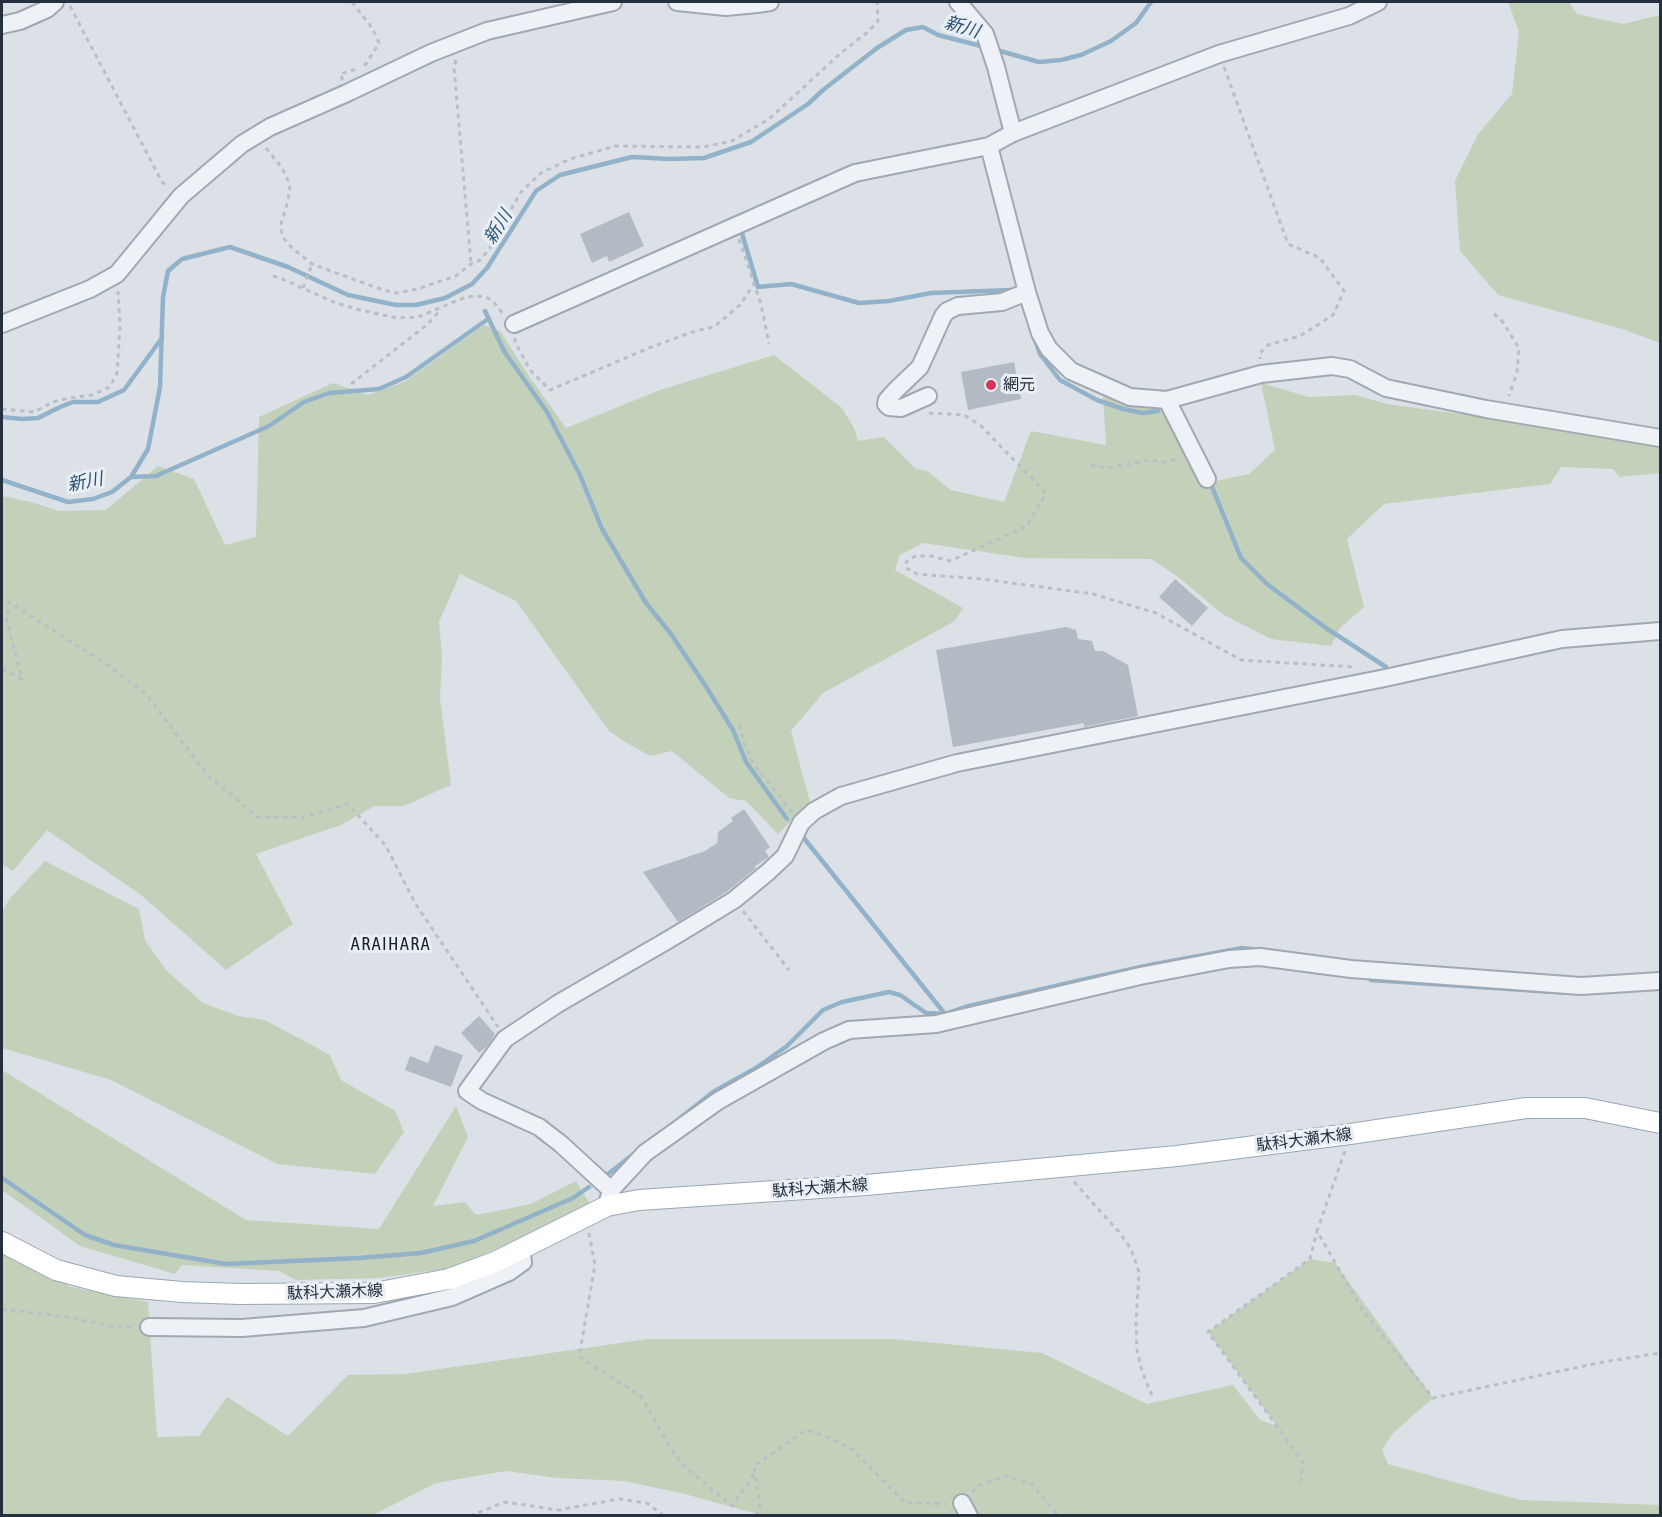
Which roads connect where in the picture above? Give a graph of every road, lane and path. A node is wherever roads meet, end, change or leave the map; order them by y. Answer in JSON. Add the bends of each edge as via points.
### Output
{"nodes":[{"id":1,"x":56,"y":2,"type":"edge"},
{"id":2,"x":71,"y":2,"type":"edge"},
{"id":3,"x":352,"y":2,"type":"edge"},
{"id":4,"x":613,"y":2,"type":"edge"},
{"id":5,"x":677,"y":2,"type":"edge"},
{"id":6,"x":770,"y":2,"type":"edge"},
{"id":7,"x":877,"y":2,"type":"edge"},
{"id":8,"x":1377,"y":2,"type":"edge"},
{"id":9,"x":960,"y":3,"type":"edge"},
{"id":10,"x":2,"y":25,"type":"edge"},
{"id":11,"x":1219,"y":54,"type":"junction"},
{"id":12,"x":462,"y":56,"type":"dead end"},
{"id":13,"x":347,"y":93,"type":"junction"},
{"id":14,"x":1012,"y":133,"type":"junction"},
{"id":15,"x":254,"y":136,"type":"junction"},
{"id":16,"x":989,"y":146,"type":"junction"},
{"id":17,"x":181,"y":196,"type":"junction"},
{"id":18,"x":735,"y":226,"type":"junction"},
{"id":19,"x":471,"y":264,"type":"junction"},
{"id":20,"x":311,"y":265,"type":"junction"},
{"id":21,"x":117,"y":274,"type":"junction"},
{"id":22,"x":273,"y":276,"type":"dead end"},
{"id":23,"x":754,"y":284,"type":"junction"},
{"id":24,"x":303,"y":287,"type":"junction"},
{"id":25,"x":1027,"y":292,"type":"junction"},
{"id":26,"x":442,"y":308,"type":"junction"},
{"id":27,"x":1494,"y":314,"type":"dead end"},
{"id":28,"x":2,"y":324,"type":"edge"},
{"id":29,"x":514,"y":324,"type":"junction"},
{"id":30,"x":769,"y":344,"type":"dead end"},
{"id":31,"x":1262,"y":374,"type":"junction"},
{"id":32,"x":351,"y":384,"type":"dead end"},
{"id":33,"x":928,"y":396,"type":"dead end"},
{"id":34,"x":1167,"y":400,"type":"junction"},
{"id":35,"x":901,"y":408,"type":"junction"},
{"id":36,"x":2,"y":409,"type":"edge"},
{"id":37,"x":1504,"y":412,"type":"junction"},
{"id":38,"x":1660,"y":438,"type":"edge"},
{"id":39,"x":1190,"y":444,"type":"junction"},
{"id":40,"x":1091,"y":465,"type":"dead end"},
{"id":41,"x":1207,"y":479,"type":"dead end"},
{"id":42,"x":1660,"y":631,"type":"edge"},
{"id":43,"x":1354,"y":668,"type":"dead end"},
{"id":44,"x":2,"y":669,"type":"edge"},
{"id":45,"x":739,"y":725,"type":"dead end"},
{"id":46,"x":801,"y":823,"type":"junction"},
{"id":47,"x":734,"y":900,"type":"junction"},
{"id":48,"x":789,"y":970,"type":"dead end"},
{"id":49,"x":1660,"y":981,"type":"edge"},
{"id":50,"x":505,"y":1039,"type":"junction"},
{"id":51,"x":1660,"y":1123,"type":"edge"},
{"id":52,"x":1350,"y":1134,"type":"junction"},
{"id":53,"x":1060,"y":1167,"type":"junction"},
{"id":54,"x":609,"y":1198,"type":"junction"},
{"id":55,"x":586,"y":1217,"type":"junction"},
{"id":56,"x":1317,"y":1232,"type":"junction"},
{"id":57,"x":2,"y":1242,"type":"edge"},
{"id":58,"x":521,"y":1249,"type":"junction"},
{"id":59,"x":2,"y":1309,"type":"edge"},
{"id":60,"x":149,"y":1327,"type":"joint"},
{"id":61,"x":1660,"y":1353,"type":"edge"},
{"id":62,"x":1152,"y":1396,"type":"dead end"},
{"id":63,"x":755,"y":1473,"type":"junction"},
{"id":64,"x":1301,"y":1482,"type":"dead end"},
{"id":65,"x":965,"y":1509,"type":"edge"},
{"id":66,"x":470,"y":1515,"type":"edge"},
{"id":67,"x":664,"y":1515,"type":"edge"},
{"id":68,"x":756,"y":1515,"type":"edge"},
{"id":69,"x":1058,"y":1515,"type":"edge"}],
"edges":[{"from":1,"to":10,"type":"street","via":[[20,21]]},
{"from":2,"to":17,"type":"path","via":[[70,7],[162,182]]},
{"from":3,"to":13,"type":"path","via":[[379,43],[366,64],[340,74]]},
{"from":4,"to":13,"type":"street","via":[[487,31]]},
{"from":5,"to":6,"type":"street","via":[[726,7]]},
{"from":7,"to":19,"type":"path","via":[[878,21],[869,31],[769,119],[732,141],[703,147],[616,146],[550,168],[520,193],[490,248]]},
{"from":8,"to":11,"type":"street","via":[[1348,16]]},
{"from":9,"to":14,"type":"street","via":[[985,34]]},
{"from":11,"to":14,"type":"street"},
{"from":11,"to":31,"type":"path","via":[[1288,244],[1320,258],[1344,291],[1333,315],[1300,336],[1268,345],[1260,353]]},
{"from":12,"to":19,"type":"path","via":[[454,68]]},
{"from":13,"to":15,"type":"street"},
{"from":14,"to":16,"type":"street"},
{"from":15,"to":17,"type":"street"},
{"from":15,"to":20,"type":"path","via":[[271,153],[290,185],[282,236]]},
{"from":16,"to":18,"type":"street","via":[[855,173]]},
{"from":16,"to":25,"type":"street"},
{"from":17,"to":21,"type":"street"},
{"from":18,"to":23,"type":"path"},
{"from":18,"to":29,"type":"street"},
{"from":19,"to":20,"type":"path","via":[[456,276],[396,293]]},
{"from":20,"to":24,"type":"path"},
{"from":21,"to":28,"type":"street"},
{"from":21,"to":36,"type":"path","via":[[120,327],[117,373],[110,387],[92,395],[53,402],[34,412]]},
{"from":22,"to":24,"type":"path"},
{"from":23,"to":29,"type":"path","via":[[740,305],[714,327],[649,348],[550,390],[530,370],[515,342]]},
{"from":23,"to":30,"type":"path"},
{"from":24,"to":26,"type":"path","via":[[336,303],[397,318],[418,317]]},
{"from":25,"to":34,"type":"street","via":[[1040,333],[1049,349],[1071,371],[1130,397]]},
{"from":25,"to":35,"type":"street","via":[[1002,302],[947,310],[920,367],[887,400],[889,407]]},
{"from":26,"to":29,"type":"path","via":[[466,297],[486,297]]},
{"from":26,"to":32,"type":"path","via":[[428,324]]},
{"from":27,"to":37,"type":"path","via":[[1519,348],[1517,372]]},
{"from":31,"to":34,"type":"street"},
{"from":31,"to":37,"type":"street","via":[[1332,366],[1350,369],[1386,388]]},
{"from":33,"to":35,"type":"street"},
{"from":34,"to":39,"type":"street"},
{"from":35,"to":43,"type":"path","via":[[964,415],[980,424],[1046,493],[1027,526],[950,561],[931,555],[915,556],[906,562],[906,568],[917,574],[1093,594],[1156,613],[1241,660]]},
{"from":37,"to":38,"type":"street"},
{"from":39,"to":40,"type":"path","via":[[1173,460],[1164,462],[1150,460],[1107,468]]},
{"from":39,"to":41,"type":"street"},
{"from":42,"to":46,"type":"street","via":[[1562,639],[957,763],[841,796]]},
{"from":44,"to":50,"type":"path","via":[[22,679],[7,621],[9,602],[147,695],[207,775],[258,817],[303,817],[348,804],[386,846],[415,903]]},
{"from":45,"to":46,"type":"path","via":[[755,766]]},
{"from":46,"to":47,"type":"street","via":[[785,856]]},
{"from":47,"to":48,"type":"path"},
{"from":47,"to":50,"type":"street"},
{"from":49,"to":54,"type":"street","via":[[1581,986],[1351,969],[1260,957],[1140,976],[936,1024],[849,1029],[718,1101],[645,1153]]},
{"from":50,"to":54,"type":"street","via":[[467,1091],[539,1127],[561,1144]]},
{"from":51,"to":52,"type":"main road","name":"駄科大瀬木線","via":[[1585,1108],[1526,1108]]},
{"from":52,"to":53,"type":"main road","name":"駄科大瀬木線"},
{"from":52,"to":56,"type":"path"},
{"from":53,"to":54,"type":"main road","name":"駄科大瀬木線","via":[[866,1185],[639,1200]]},
{"from":53,"to":62,"type":"path","via":[[1131,1249],[1138,1272],[1137,1350]]},
{"from":54,"to":55,"type":"main road","name":"駄科大瀬木線"},
{"from":55,"to":58,"type":"main road","name":"駄科大瀬木線"},
{"from":55,"to":63,"type":"path","via":[[595,1265],[579,1357],[640,1396],[683,1465],[732,1506]]},
{"from":56,"to":61,"type":"path","via":[[1363,1311],[1433,1398]]},
{"from":56,"to":64,"type":"path","via":[[1310,1259],[1208,1332],[1303,1462]]},
{"from":57,"to":58,"type":"main road","name":"駄科大瀬木線","via":[[56,1270],[116,1286],[240,1294],[374,1293],[449,1279]]},
{"from":58,"to":60,"type":"street","via":[[523,1262],[509,1272],[452,1297],[364,1318],[242,1328]]},
{"from":59,"to":60,"type":"path","via":[[113,1327]]},
{"from":63,"to":65,"type":"path","via":[[754,1466],[806,1430],[852,1449],[905,1503]]},
{"from":63,"to":68,"type":"path","via":[[760,1507]]},
{"from":65,"to":69,"type":"path","via":[[980,1485],[1006,1476],[1032,1484]]},
{"from":66,"to":67,"type":"path","via":[[505,1502],[558,1510],[619,1499],[648,1503]]}]}
